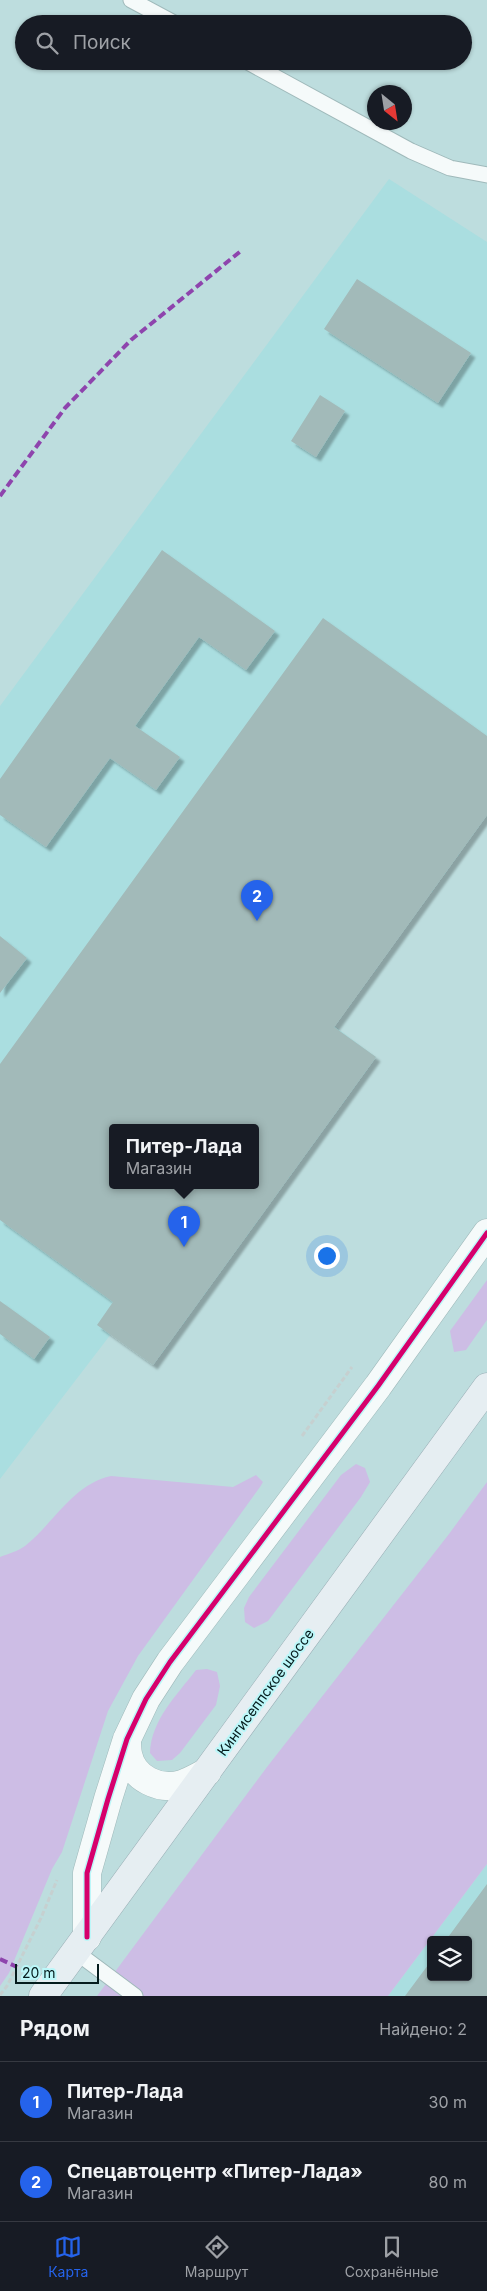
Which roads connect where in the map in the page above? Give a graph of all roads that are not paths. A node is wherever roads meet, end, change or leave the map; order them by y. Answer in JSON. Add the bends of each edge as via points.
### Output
{"nodes":[{"id":1,"x":131,"y":0,"type":"edge"},
{"id":2,"x":159,"y":15,"type":"edge"},
{"id":3,"x":262,"y":70,"type":"edge"},
{"id":4,"x":487,"y":175,"type":"edge"},
{"id":5,"x":487,"y":1233,"type":"edge"},
{"id":6,"x":485,"y":1392,"type":"edge"},
{"id":7,"x":127,"y":1739,"type":"junction"},
{"id":8,"x":207,"y":1772,"type":"junction"},
{"id":9,"x":82,"y":1944,"type":"junction"},
{"id":10,"x":43,"y":1996,"type":"edge"},
{"id":11,"x":136,"y":1996,"type":"edge"}],
"edges":[{"from":1,"to":2,"type":"lane"},
{"from":3,"to":4,"type":"lane","via":[[411,151],[450,168]]},
{"from":5,"to":7,"type":"street","via":[[378,1386],[170,1662],[146,1699]]},
{"from":6,"to":8,"type":"main road","name":"Кингисеппское шоссе"},
{"from":7,"to":8,"type":"street","via":[[128,1756],[134,1768],[144,1779],[158,1786],[181,1784]]},
{"from":7,"to":9,"type":"street","via":[[88,1873]]},
{"from":8,"to":9,"type":"main road","name":"Кингисеппское шоссе"},
{"from":9,"to":10,"type":"main road","name":"Кингисеппское шоссе"},
{"from":9,"to":11,"type":"lane"}]}
